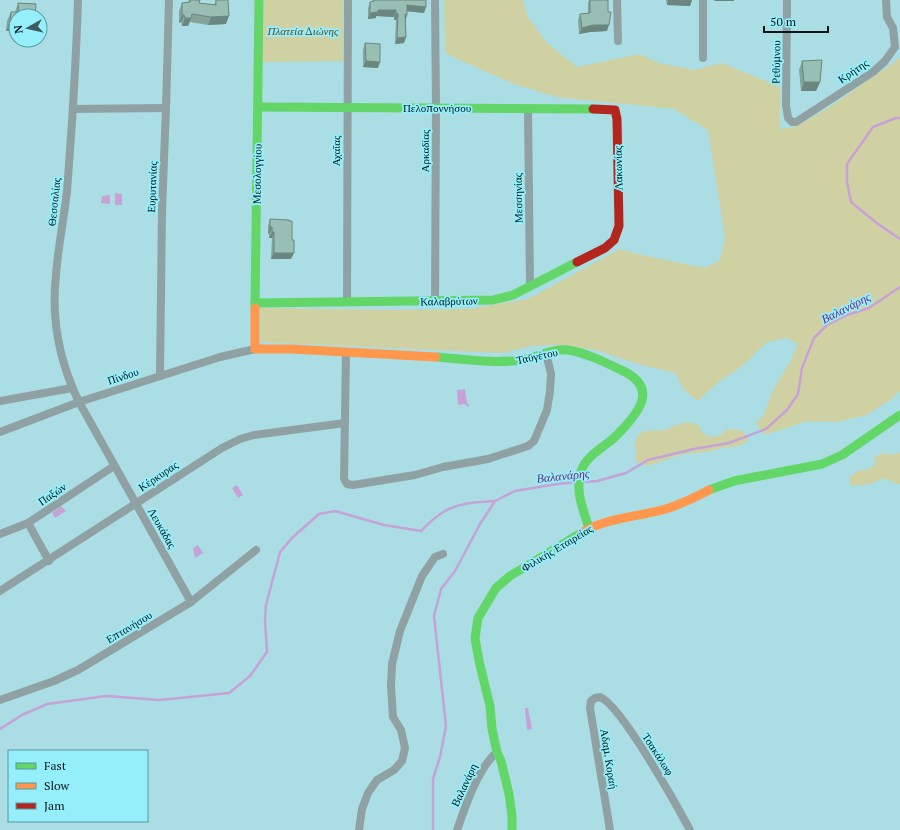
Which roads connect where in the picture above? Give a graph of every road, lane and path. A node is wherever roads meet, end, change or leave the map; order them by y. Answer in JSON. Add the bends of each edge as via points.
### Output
{"nodes":[{"id":1,"x":78,"y":0,"type":"edge"},
{"id":2,"x":169,"y":0,"type":"edge"},
{"id":3,"x":260,"y":0,"type":"edge"},
{"id":4,"x":348,"y":0,"type":"edge"},
{"id":5,"x":435,"y":0,"type":"edge"},
{"id":6,"x":618,"y":0,"type":"edge"},
{"id":7,"x":702,"y":0,"type":"edge"},
{"id":8,"x":787,"y":0,"type":"edge"},
{"id":9,"x":886,"y":0,"type":"edge"},
{"id":10,"x":618,"y":41,"type":"dead end"},
{"id":11,"x":703,"y":58,"type":"dead end"},
{"id":12,"x":258,"y":107,"type":"junction"},
{"id":13,"x":436,"y":107,"type":"junction"},
{"id":14,"x":166,"y":108,"type":"junction"},
{"id":15,"x":347,"y":108,"type":"junction"},
{"id":16,"x":73,"y":109,"type":"junction"},
{"id":17,"x":528,"y":109,"type":"junction"},
{"id":18,"x":615,"y":110,"type":"joint"},
{"id":19,"x":792,"y":122,"type":"joint"},
{"id":20,"x":619,"y":226,"type":"joint"},
{"id":21,"x":530,"y":286,"type":"junction"},
{"id":22,"x":347,"y":302,"type":"junction"},
{"id":23,"x":435,"y":302,"type":"junction"},
{"id":24,"x":255,"y":303,"type":"junction"},
{"id":25,"x":254,"y":348,"type":"junction"},
{"id":26,"x":346,"y":352,"type":"junction"},
{"id":27,"x":546,"y":353,"type":"junction"},
{"id":28,"x":160,"y":376,"type":"junction"},
{"id":29,"x":72,"y":388,"type":"junction"},
{"id":30,"x":0,"y":401,"type":"edge"},
{"id":31,"x":79,"y":402,"type":"junction"},
{"id":32,"x":900,"y":414,"type":"edge"},
{"id":33,"x":345,"y":423,"type":"junction"},
{"id":34,"x":0,"y":432,"type":"edge"},
{"id":35,"x":114,"y":466,"type":"junction"},
{"id":36,"x":135,"y":504,"type":"junction"},
{"id":37,"x":28,"y":523,"type":"junction"},
{"id":38,"x":589,"y":528,"type":"junction"},
{"id":39,"x":0,"y":534,"type":"edge"},
{"id":40,"x":256,"y":550,"type":"dead end"},
{"id":41,"x":443,"y":554,"type":"dead end"},
{"id":42,"x":49,"y":560,"type":"junction"},
{"id":43,"x":0,"y":591,"type":"edge"},
{"id":44,"x":191,"y":602,"type":"junction"},
{"id":45,"x":600,"y":697,"type":"joint"},
{"id":46,"x":0,"y":700,"type":"edge"},
{"id":47,"x":497,"y":752,"type":"junction"},
{"id":48,"x":359,"y":830,"type":"edge"},
{"id":49,"x":457,"y":830,"type":"edge"},
{"id":50,"x":512,"y":830,"type":"edge"},
{"id":51,"x":610,"y":830,"type":"edge"},
{"id":52,"x":690,"y":830,"type":"edge"}],
"edges":[{"from":1,"to":16,"type":"street","name":"Θεσσαλίας"},
{"from":2,"to":14,"type":"street","name":"Ευρυτανίας"},
{"from":3,"to":12,"type":"street","name":"Μεσολογγίου"},
{"from":4,"to":15,"type":"street","name":"Αχαΐας"},
{"from":5,"to":13,"type":"street","name":"Αρκαδίας"},
{"from":6,"to":10,"type":"street"},
{"from":7,"to":11,"type":"street"},
{"from":8,"to":19,"type":"street","name":"Ρεθύμνου","via":[[786,105],[788,118]]},
{"from":9,"to":19,"type":"street","name":"Κρήτης","via":[[894,48],[885,61],[873,72],[800,121]]},
{"from":12,"to":15,"type":"street","name":"Πελοποννήσου"},
{"from":12,"to":24,"type":"street","name":"Μεσολογγίου"},
{"from":13,"to":15,"type":"street","name":"Πελοποννήσου"},
{"from":13,"to":17,"type":"street","name":"Πελοποννήσου"},
{"from":13,"to":23,"type":"street","name":"Αρκαδίας"},
{"from":14,"to":16,"type":"street"},
{"from":14,"to":28,"type":"street","name":"Ευρυτανίας"},
{"from":15,"to":22,"type":"street","name":"Αχαΐας"},
{"from":16,"to":29,"type":"street","name":"Θεσσαλίας","via":[[55,294],[60,346]]},
{"from":17,"to":18,"type":"street","name":"Πελοποννήσου"},
{"from":17,"to":21,"type":"street","name":"Μεσσηνίας"},
{"from":18,"to":20,"type":"street","name":"Λακωνίας"},
{"from":20,"to":21,"type":"street","name":"Καλαβρύτων","via":[[614,240],[605,248]]},
{"from":21,"to":23,"type":"street","name":"Καλαβρύτων","via":[[504,299]]},
{"from":22,"to":23,"type":"street","name":"Καλαβρύτων"},
{"from":22,"to":24,"type":"street","name":"Καλαβρύτων"},
{"from":24,"to":25,"type":"street","name":"Μεσολογγίου"},
{"from":25,"to":26,"type":"street","name":"Ταϋγέτου"},
{"from":25,"to":28,"type":"street","name":"Πίνδου"},
{"from":26,"to":27,"type":"street","name":"Ταϋγέτου","via":[[502,362],[523,360]]},
{"from":26,"to":33,"type":"street"},
{"from":27,"to":33,"type":"street","via":[[551,374],[547,410],[534,441],[528,446],[488,459],[443,466],[415,475],[349,485],[344,480]]},
{"from":27,"to":38,"type":"street","name":"Ταϋγέτου","via":[[566,350],[584,353],[627,372],[637,378],[642,387],[643,396],[636,413],[582,468],[578,490]]},
{"from":28,"to":31,"type":"street","name":"Πίνδου"},
{"from":29,"to":30,"type":"street"},
{"from":29,"to":31,"type":"street","name":"Θεσσαλίας"},
{"from":31,"to":34,"type":"street","name":"Πίνδου"},
{"from":31,"to":35,"type":"street","name":"Λευκάδας"},
{"from":32,"to":38,"type":"street","name":"Φιλικής Εταιρείας","via":[[846,453],[826,463],[734,481],[668,508],[604,522]]},
{"from":33,"to":36,"type":"street","name":"Κέρκυρας","via":[[240,439],[212,453]]},
{"from":35,"to":36,"type":"street","name":"Λευκάδας"},
{"from":35,"to":37,"type":"street","name":"Παξών"},
{"from":36,"to":42,"type":"street","name":"Κέρκυρας"},
{"from":36,"to":44,"type":"street","name":"Λευκάδας"},
{"from":37,"to":39,"type":"street","name":"Παξών"},
{"from":37,"to":42,"type":"street"},
{"from":38,"to":47,"type":"street","name":"Φιλικής Εταιρείας","via":[[505,579],[492,592],[478,618],[476,643]]},
{"from":40,"to":44,"type":"street","name":"Επτανήσου"},
{"from":41,"to":48,"type":"street","via":[[435,557],[422,576],[400,631],[392,664],[393,716],[405,748],[402,762],[377,780],[368,793],[362,809]]},
{"from":42,"to":43,"type":"street","name":"Κέρκυρας"},
{"from":44,"to":46,"type":"street","name":"Επτανήσου","via":[[78,670]]},
{"from":45,"to":51,"type":"street","name":"Αδαμ. Κοραή","via":[[591,702],[590,708]]},
{"from":45,"to":52,"type":"street","name":"Τσακάλωφ","via":[[606,700],[621,718]]},
{"from":47,"to":49,"type":"street","name":"Βαλανάρη","via":[[480,774]]},
{"from":47,"to":50,"type":"street","name":"Φιλικής Εταιρείας","via":[[509,794]]}]}
